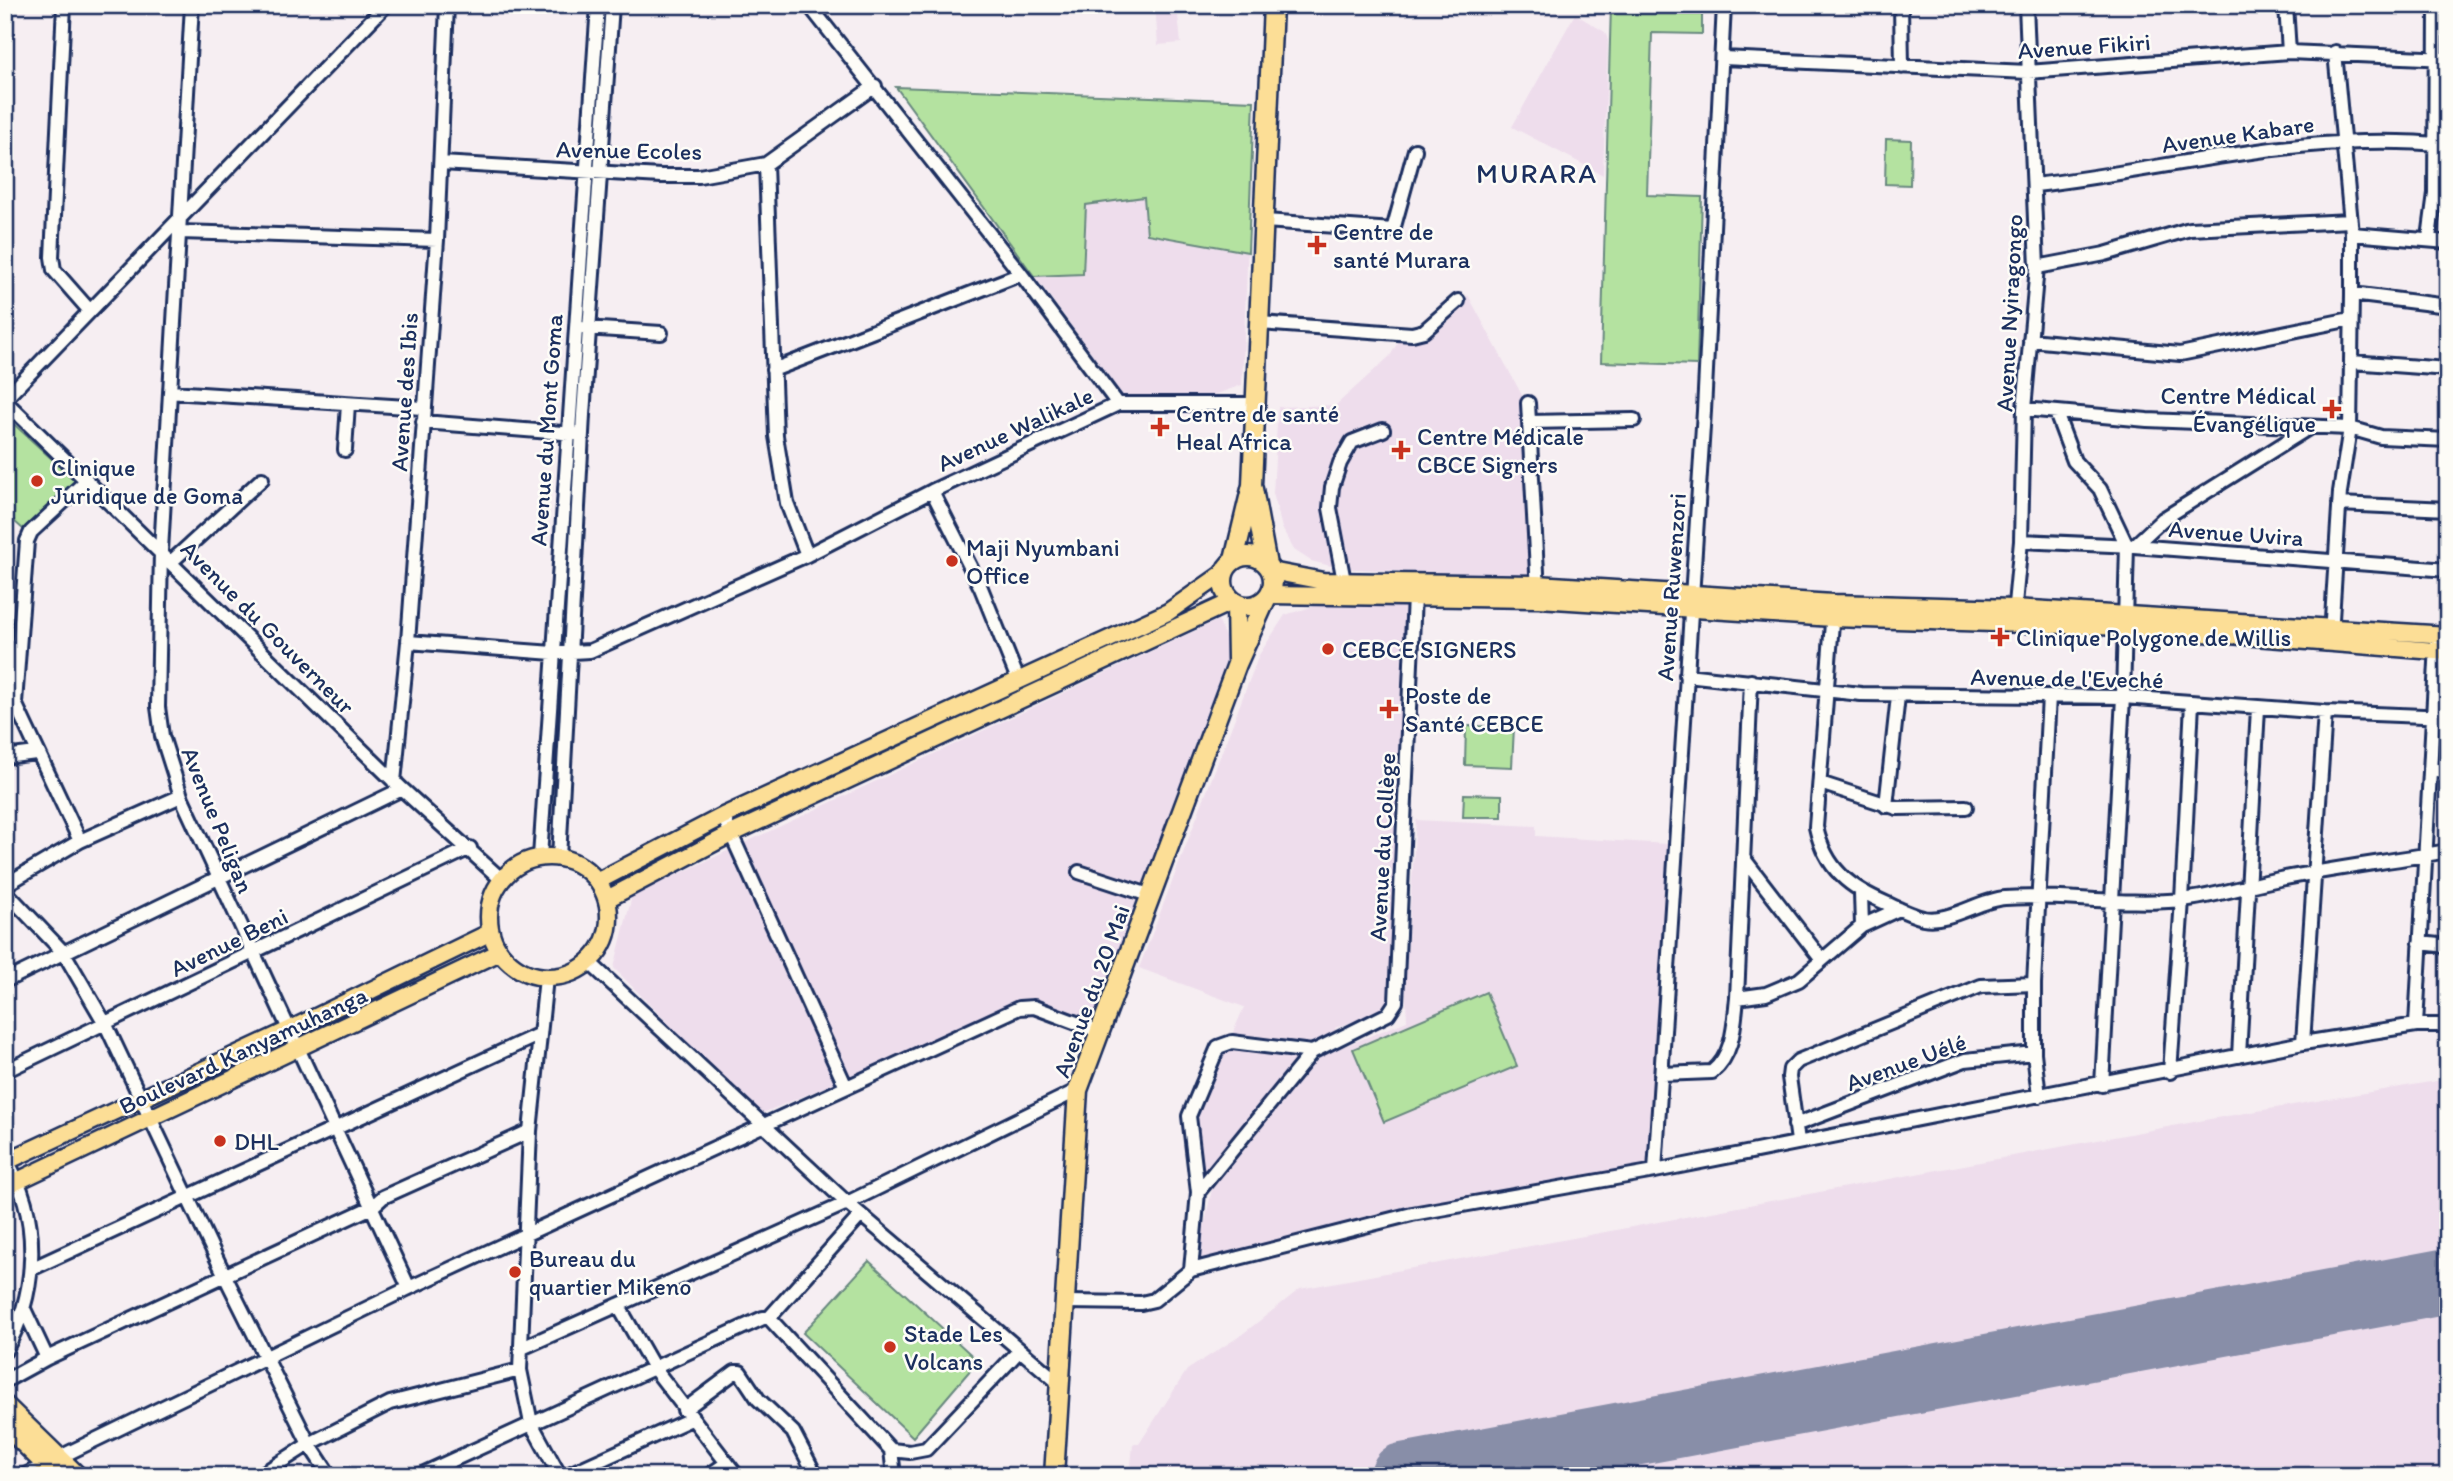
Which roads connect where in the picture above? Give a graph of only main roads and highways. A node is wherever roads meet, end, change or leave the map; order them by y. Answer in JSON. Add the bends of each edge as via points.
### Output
{"nodes":[{"id":1,"x":1273,"y":5,"type":"edge"},
{"id":2,"x":1252,"y":485,"type":"junction"},
{"id":3,"x":1229,"y":566,"type":"junction"},
{"id":4,"x":1269,"y":568,"type":"junction"},
{"id":5,"x":1538,"y":591,"type":"junction"},
{"id":6,"x":1267,"y":597,"type":"junction"},
{"id":7,"x":1234,"y":602,"type":"junction"},
{"id":8,"x":2442,"y":634,"type":"edge"},
{"id":9,"x":2331,"y":635,"type":"junction"},
{"id":10,"x":2442,"y":652,"type":"edge"},
{"id":11,"x":1237,"y":664,"type":"junction"},
{"id":12,"x":597,"y":881,"type":"junction"},
{"id":13,"x":607,"y":899,"type":"junction"},
{"id":14,"x":491,"y":932,"type":"junction"},
{"id":15,"x":500,"y":952,"type":"junction"},
{"id":16,"x":6,"y":1160,"type":"edge"},
{"id":17,"x":11,"y":1184,"type":"edge"},
{"id":18,"x":5,"y":1404,"type":"edge"},
{"id":19,"x":5,"y":1426,"type":"edge"},
{"id":20,"x":54,"y":1466,"type":"edge"},
{"id":21,"x":79,"y":1476,"type":"edge"},
{"id":22,"x":1054,"y":1476,"type":"edge"}],
"edges":[{"from":1,"to":2,"type":"highway"},
{"from":2,"to":3,"type":"highway"},
{"from":2,"to":4,"type":"highway"},
{"from":3,"to":4,"type":"highway","via":[[1248,556]]},
{"from":3,"to":7,"type":"highway","via":[[1224,588]]},
{"from":3,"to":12,"type":"main road","via":[[1168,612],[723,816]]},
{"from":4,"to":5,"type":"main road","via":[[1344,582]]},
{"from":4,"to":6,"type":"highway","via":[[1273,583]]},
{"from":5,"to":6,"type":"main road"},
{"from":5,"to":9,"type":"main road"},
{"from":6,"to":7,"type":"highway","via":[[1248,607]]},
{"from":6,"to":11,"type":"highway","name":"Avenue du 20 Mai"},
{"from":7,"to":11,"type":"highway"},
{"from":7,"to":13,"type":"main road","via":[[731,834]]},
{"from":8,"to":9,"type":"main road"},
{"from":9,"to":10,"type":"main road"},
{"from":11,"to":22,"type":"highway","name":"Avenue du 20 Mai","via":[[1078,1090]]},
{"from":12,"to":13,"type":"main road"},
{"from":12,"to":14,"type":"main road","via":[[587,870],[559,858],[540,857],[513,869],[493,896]]},
{"from":13,"to":15,"type":"main road","via":[[607,933],[601,949],[577,971],[546,978],[529,974]]},
{"from":14,"to":15,"type":"main road"},
{"from":14,"to":16,"type":"main road","name":"Boulevard Kanyamuhanga"},
{"from":15,"to":17,"type":"main road","name":"Boulevard Kanyamuhanga"},
{"from":18,"to":20,"type":"main road"},
{"from":19,"to":20,"type":"main road"},
{"from":20,"to":21,"type":"main road"}]}
